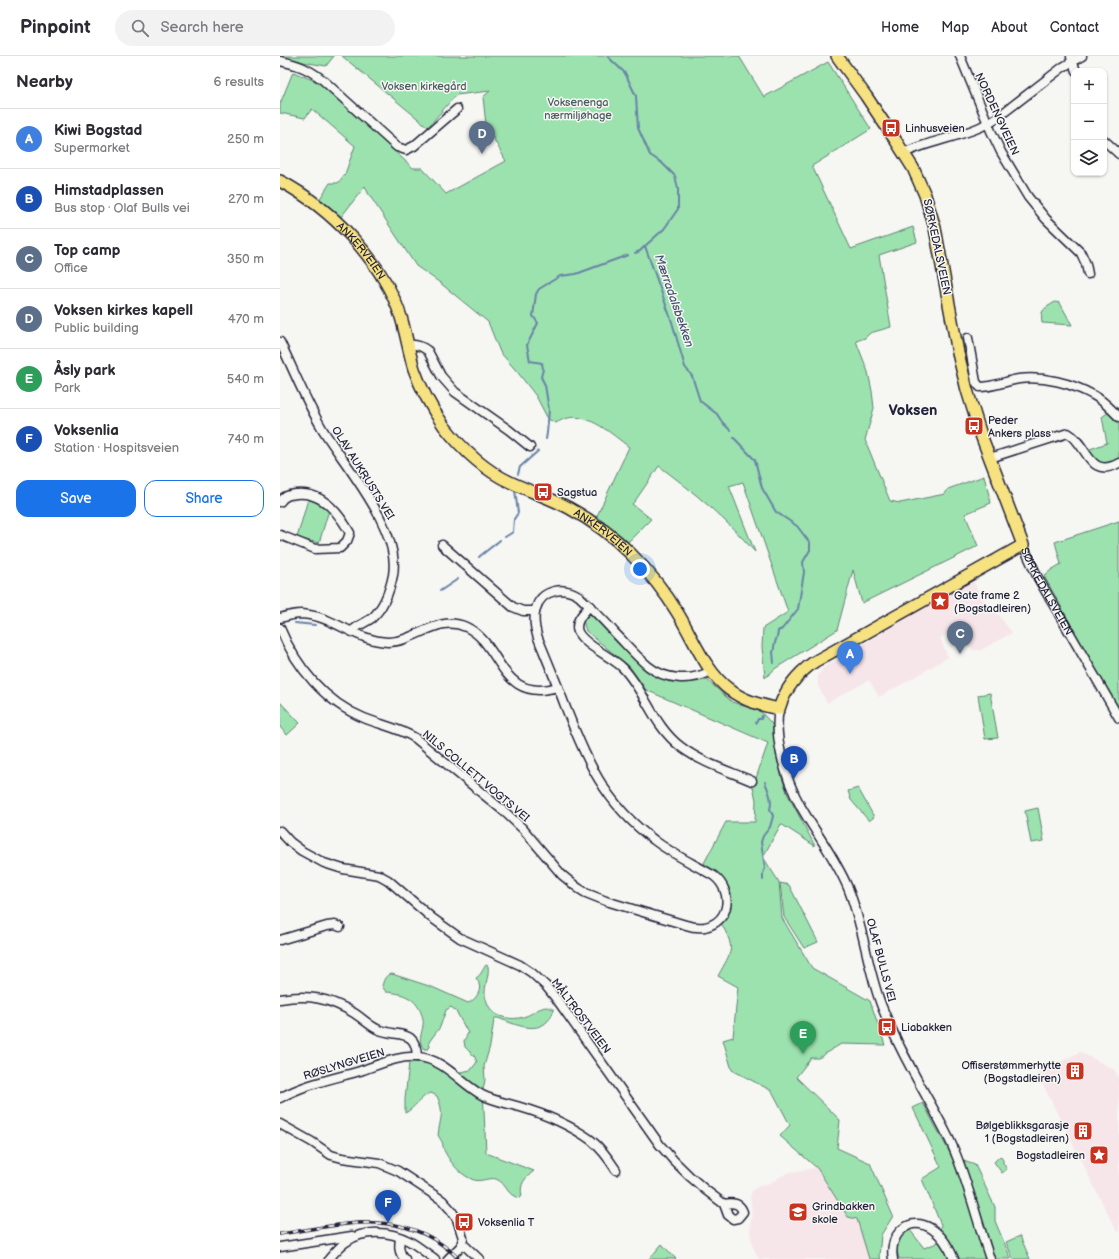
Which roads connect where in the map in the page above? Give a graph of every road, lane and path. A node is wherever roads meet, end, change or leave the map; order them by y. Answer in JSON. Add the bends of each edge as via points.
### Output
{"nodes":[{"id":1,"x":837,"y":56,"type":"edge"},
{"id":2,"x":960,"y":56,"type":"edge"},
{"id":3,"x":1082,"y":56,"type":"edge"},
{"id":4,"x":1072,"y":58,"type":"edge"},
{"id":5,"x":280,"y":62,"type":"edge"},
{"id":6,"x":1075,"y":68,"type":"edge"},
{"id":7,"x":457,"y":109,"type":"dead end"},
{"id":8,"x":987,"y":123,"type":"junction"},
{"id":9,"x":1107,"y":143,"type":"edge"},
{"id":10,"x":904,"y":154,"type":"junction"},
{"id":11,"x":1119,"y":154,"type":"edge"},
{"id":12,"x":280,"y":181,"type":"edge"},
{"id":13,"x":1088,"y":274,"type":"dead end"},
{"id":14,"x":968,"y":338,"type":"dead end"},
{"id":15,"x":280,"y":342,"type":"edge"},
{"id":16,"x":408,"y":345,"type":"junction"},
{"id":17,"x":1119,"y":417,"type":"edge"},
{"id":18,"x":530,"y":446,"type":"dead end"},
{"id":19,"x":990,"y":458,"type":"junction"},
{"id":20,"x":1119,"y":463,"type":"edge"},
{"id":21,"x":280,"y":502,"type":"edge"},
{"id":22,"x":280,"y":535,"type":"edge"},
{"id":23,"x":442,"y":545,"type":"dead end"},
{"id":24,"x":1023,"y":545,"type":"junction"},
{"id":25,"x":590,"y":606,"type":"junction"},
{"id":26,"x":535,"y":611,"type":"junction"},
{"id":27,"x":280,"y":618,"type":"edge"},
{"id":28,"x":280,"y":628,"type":"edge"},
{"id":29,"x":352,"y":631,"type":"junction"},
{"id":30,"x":711,"y":671,"type":"junction"},
{"id":31,"x":558,"y":687,"type":"junction"},
{"id":32,"x":779,"y":709,"type":"junction"},
{"id":33,"x":1119,"y":718,"type":"edge"},
{"id":34,"x":752,"y":782,"type":"dead end"},
{"id":35,"x":280,"y":831,"type":"edge"},
{"id":36,"x":340,"y":926,"type":"dead end"},
{"id":37,"x":280,"y":940,"type":"edge"},
{"id":38,"x":280,"y":999,"type":"edge"},
{"id":39,"x":417,"y":1056,"type":"junction"},
{"id":40,"x":280,"y":1098,"type":"edge"},
{"id":41,"x":280,"y":1124,"type":"edge"},
{"id":42,"x":616,"y":1170,"type":"dead end"},
{"id":43,"x":724,"y":1204,"type":"dead end"},
{"id":44,"x":358,"y":1236,"type":"junction"},
{"id":45,"x":400,"y":1238,"type":"junction"},
{"id":46,"x":462,"y":1243,"type":"junction"},
{"id":47,"x":280,"y":1248,"type":"edge"},
{"id":48,"x":329,"y":1259,"type":"edge"},
{"id":49,"x":405,"y":1259,"type":"edge"},
{"id":50,"x":434,"y":1259,"type":"edge"},
{"id":51,"x":448,"y":1259,"type":"edge"},
{"id":52,"x":479,"y":1259,"type":"edge"},
{"id":53,"x":893,"y":1259,"type":"edge"},
{"id":54,"x":954,"y":1259,"type":"edge"},
{"id":55,"x":990,"y":1259,"type":"edge"}],
"edges":[{"from":1,"to":10,"type":"main road","name":"SØRKEDALSVEIEN"},
{"from":2,"to":8,"type":"street","name":"NORDENGVEIEN"},
{"from":3,"to":4,"type":"street"},
{"from":4,"to":6,"type":"street"},
{"from":4,"to":8,"type":"street"},
{"from":5,"to":7,"type":"street","via":[[310,70],[397,147],[406,150]]},
{"from":8,"to":10,"type":"street"},
{"from":8,"to":13,"type":"street","name":"NORDENGVEIEN","via":[[1030,201],[1081,253]]},
{"from":9,"to":11,"type":"street"},
{"from":10,"to":19,"type":"main road","name":"SØRKEDALSVEIEN","via":[[920,181],[930,210],[963,377]]},
{"from":12,"to":16,"type":"main road","name":"ANKERVEIEN","via":[[328,214],[369,260],[392,295]]},
{"from":14,"to":17,"type":"street","via":[[976,382],[980,387],[1033,378],[1060,382],[1094,395]]},
{"from":15,"to":29,"type":"street","name":"OLAV AUKRUSTS VEI","via":[[319,424],[379,515],[391,548],[393,574],[385,599],[371,618]]},
{"from":16,"to":18,"type":"street","via":[[417,345],[428,351],[441,376],[456,392]]},
{"from":16,"to":30,"type":"main road","name":"ANKERVEIEN","via":[[428,401],[460,444],[496,474],[575,512],[622,545],[661,587]]},
{"from":19,"to":20,"type":"street","via":[[1068,433],[1096,466],[1106,468]]},
{"from":19,"to":24,"type":"main road","name":"SØRKEDALSVEIEN"},
{"from":21,"to":22,"type":"street","via":[[286,496],[299,494],[317,497],[343,520],[350,533],[340,548],[315,549]]},
{"from":23,"to":26,"type":"street","via":[[513,607],[523,611]]},
{"from":24,"to":32,"type":"main road","via":[[814,662],[792,682]]},
{"from":24,"to":33,"type":"street","name":"SØRKEDALSVEIEN","via":[[1038,578]]},
{"from":25,"to":26,"type":"street","via":[[574,593],[559,590],[545,594]]},
{"from":25,"to":30,"type":"street","via":[[644,662],[657,671],[684,678],[701,676]]},
{"from":25,"to":34,"type":"street","via":[[577,623],[579,633],[584,640],[628,673],[655,718],[670,737],[693,755]]},
{"from":26,"to":31,"type":"street","name":"NILS COLLETT VOGTS VEI","via":[[536,632]]},
{"from":27,"to":29,"type":"street","via":[[296,614],[308,615]]},
{"from":28,"to":31,"type":"street","name":"NILS COLLETT VOGTS VEI","via":[[295,658],[321,690],[347,709],[415,738],[515,822],[562,875],[578,888],[606,901],[686,926],[700,927],[712,924],[721,916],[727,903],[722,885],[714,876],[654,840],[617,806],[601,785],[587,759]]},
{"from":29,"to":31,"type":"street","via":[[369,639],[393,642],[412,637],[438,625],[463,626],[477,634],[507,674],[520,685],[543,691]]},
{"from":30,"to":32,"type":"main road","name":"ANKERVEIEN","via":[[724,686],[738,696]]},
{"from":32,"to":55,"type":"street","name":"OLAF BULLS VEI","via":[[777,731],[789,782],[848,887],[882,1006],[904,1055],[958,1159]]},
{"from":35,"to":43,"type":"street","name":"MÅLTROSTVEIEN","via":[[302,851],[324,863],[384,878],[460,938],[532,973],[558,1001],[660,1145],[702,1188]]},
{"from":36,"to":37,"type":"street","via":[[327,926]]},
{"from":38,"to":39,"type":"street","via":[[313,997],[335,1003],[376,1028],[408,1036],[415,1044]]},
{"from":39,"to":40,"type":"street","name":"RØSLYNGVEIEN","via":[[398,1059],[316,1083]]},
{"from":39,"to":42,"type":"street","via":[[440,1064],[470,1088],[485,1096],[568,1126],[591,1141]]},
{"from":41,"to":46,"type":"street","via":[[332,1155],[382,1164],[434,1194],[454,1214],[460,1226]]},
{"from":44,"to":45,"type":"street","via":[[373,1233]]},
{"from":44,"to":47,"type":"street"},
{"from":44,"to":48,"type":"street","via":[[345,1243]]},
{"from":45,"to":49,"type":"street","via":[[400,1250]]},
{"from":45,"to":50,"type":"street"},
{"from":46,"to":51,"type":"street"},
{"from":46,"to":52,"type":"street"},
{"from":53,"to":54,"type":"street","via":[[892,1248],[899,1232],[910,1225],[920,1224],[933,1229],[944,1241]]}]}
